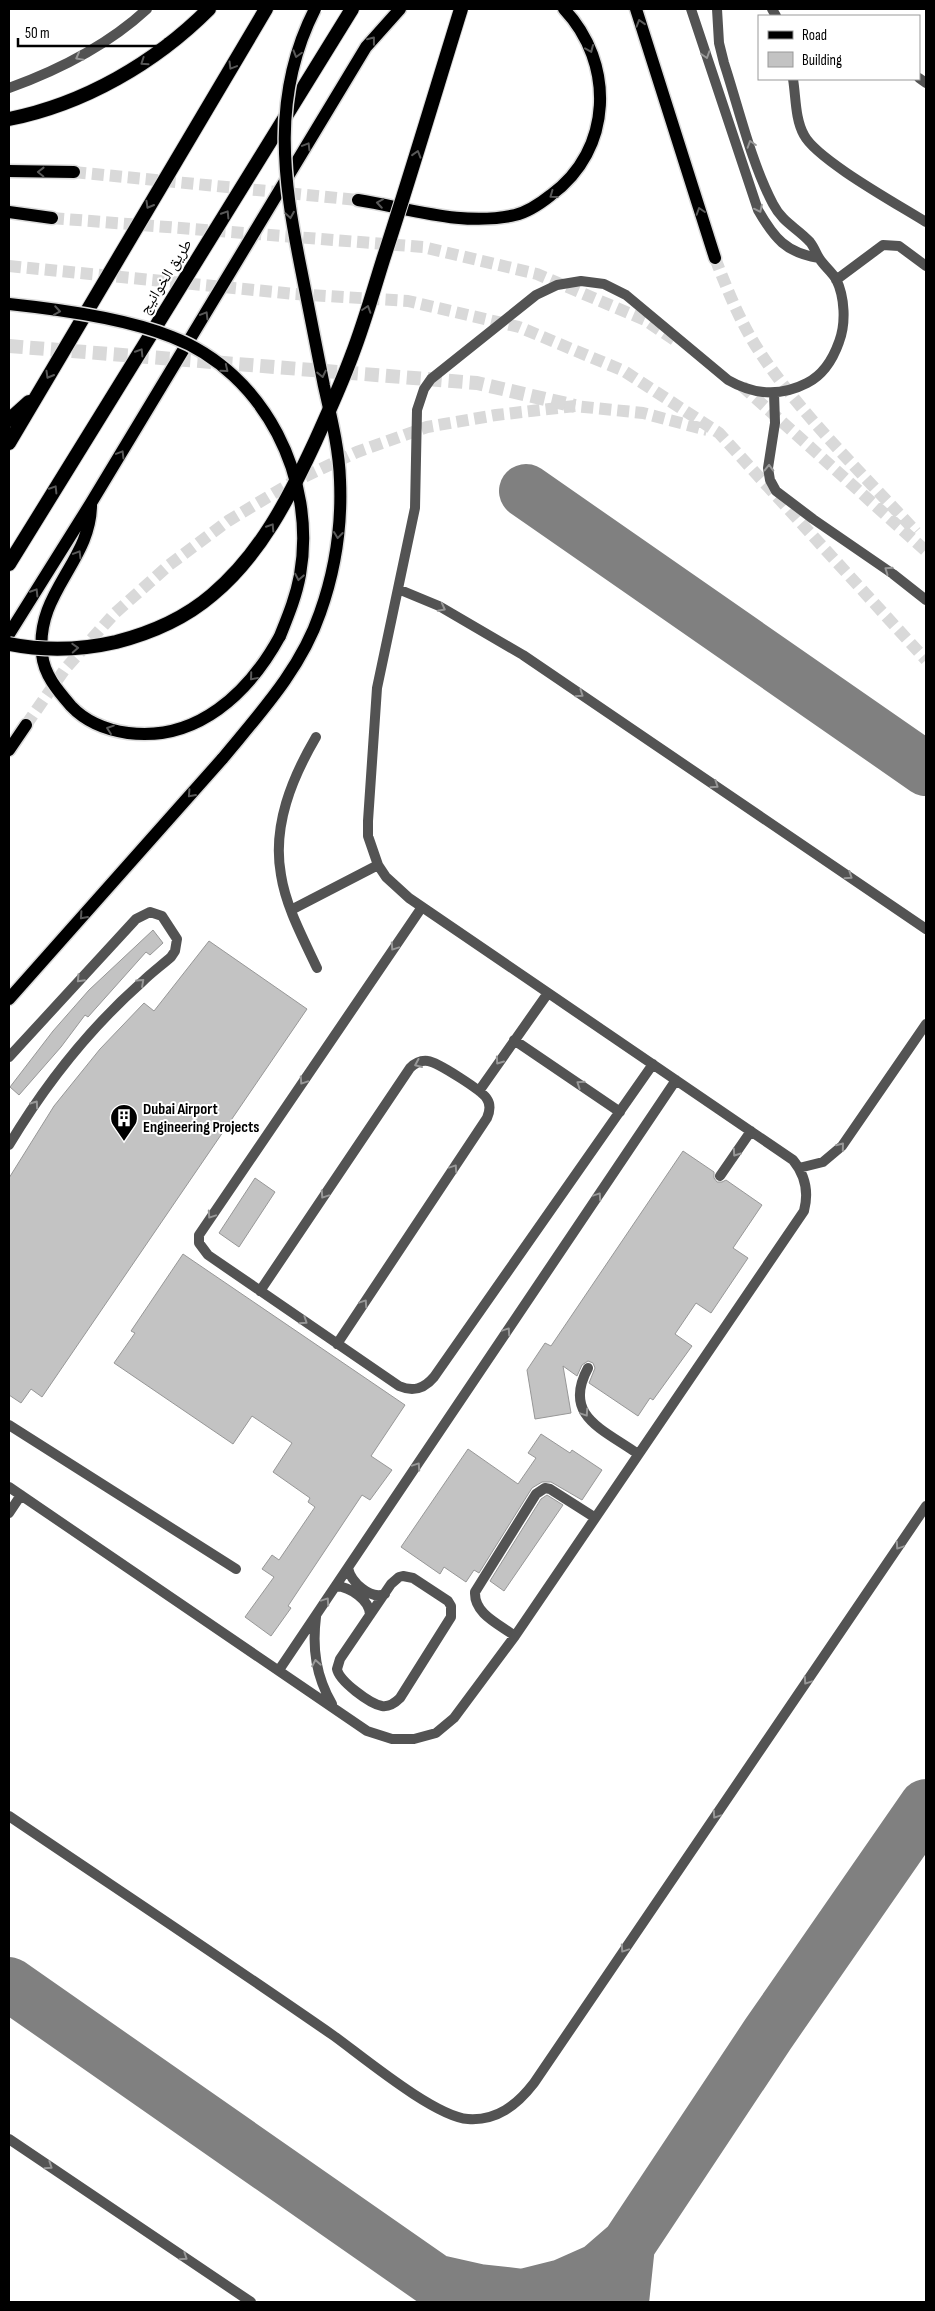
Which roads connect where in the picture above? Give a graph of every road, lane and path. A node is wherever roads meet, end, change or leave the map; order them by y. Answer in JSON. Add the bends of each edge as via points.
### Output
{"nodes":[{"id":1,"x":147,"y":9,"type":"edge"},
{"id":2,"x":209,"y":9,"type":"edge"},
{"id":3,"x":266,"y":9,"type":"edge"},
{"id":4,"x":315,"y":9,"type":"edge"},
{"id":5,"x":352,"y":9,"type":"edge"},
{"id":6,"x":400,"y":9,"type":"edge"},
{"id":7,"x":461,"y":9,"type":"edge"},
{"id":8,"x":564,"y":9,"type":"edge"},
{"id":9,"x":636,"y":9,"type":"edge"},
{"id":10,"x":691,"y":9,"type":"edge"},
{"id":11,"x":717,"y":9,"type":"edge"},
{"id":12,"x":793,"y":80,"type":"edge"},
{"id":13,"x":9,"y":88,"type":"edge"},
{"id":14,"x":9,"y":119,"type":"edge"},
{"id":15,"x":9,"y":171,"type":"edge"},
{"id":16,"x":74,"y":172,"type":"tunnel mouth"},
{"id":17,"x":358,"y":200,"type":"tunnel mouth"},
{"id":18,"x":9,"y":212,"type":"edge"},
{"id":19,"x":52,"y":218,"type":"tunnel mouth"},
{"id":20,"x":926,"y":222,"type":"edge"},
{"id":21,"x":714,"y":258,"type":"tunnel mouth"},
{"id":22,"x":819,"y":258,"type":"junction"},
{"id":23,"x":926,"y":266,"type":"edge"},
{"id":24,"x":836,"y":280,"type":"junction"},
{"id":25,"x":9,"y":304,"type":"edge"},
{"id":26,"x":774,"y":393,"type":"junction"},
{"id":27,"x":36,"y":397,"type":"junction"},
{"id":28,"x":9,"y":420,"type":"edge"},
{"id":29,"x":9,"y":443,"type":"edge"},
{"id":30,"x":91,"y":503,"type":"junction"},
{"id":31,"x":9,"y":564,"type":"edge"},
{"id":32,"x":398,"y":589,"type":"junction"},
{"id":33,"x":926,"y":600,"type":"edge"},
{"id":34,"x":9,"y":634,"type":"edge"},
{"id":35,"x":9,"y":644,"type":"edge"},
{"id":36,"x":26,"y":725,"type":"tunnel mouth"},
{"id":37,"x":316,"y":737,"type":"dead end"},
{"id":38,"x":9,"y":750,"type":"edge"},
{"id":39,"x":378,"y":865,"type":"junction"},
{"id":40,"x":422,"y":907,"type":"junction"},
{"id":41,"x":291,"y":910,"type":"junction"},
{"id":42,"x":926,"y":929,"type":"edge"},
{"id":43,"x":316,"y":968,"type":"dead end"},
{"id":44,"x":548,"y":993,"type":"junction"},
{"id":45,"x":9,"y":999,"type":"edge"},
{"id":46,"x":926,"y":1024,"type":"edge"},
{"id":47,"x":514,"y":1040,"type":"junction"},
{"id":48,"x":9,"y":1058,"type":"edge"},
{"id":49,"x":653,"y":1064,"type":"junction"},
{"id":50,"x":676,"y":1080,"type":"junction"},
{"id":51,"x":478,"y":1091,"type":"junction"},
{"id":52,"x":620,"y":1112,"type":"junction"},
{"id":53,"x":751,"y":1131,"type":"junction"},
{"id":54,"x":9,"y":1146,"type":"edge"},
{"id":55,"x":800,"y":1168,"type":"junction"},
{"id":56,"x":720,"y":1176,"type":"dead end"},
{"id":57,"x":260,"y":1291,"type":"junction"},
{"id":58,"x":337,"y":1344,"type":"junction"},
{"id":59,"x":588,"y":1368,"type":"dead end"},
{"id":60,"x":9,"y":1424,"type":"edge"},
{"id":61,"x":638,"y":1454,"type":"junction"},
{"id":62,"x":9,"y":1487,"type":"edge"},
{"id":63,"x":21,"y":1496,"type":"junction"},
{"id":64,"x":926,"y":1506,"type":"edge"},
{"id":65,"x":9,"y":1513,"type":"edge"},
{"id":66,"x":594,"y":1518,"type":"junction"},
{"id":67,"x":348,"y":1568,"type":"junction"},
{"id":68,"x":236,"y":1570,"type":"dead end"},
{"id":69,"x":336,"y":1586,"type":"junction"},
{"id":70,"x":385,"y":1594,"type":"junction"},
{"id":71,"x":370,"y":1615,"type":"junction"},
{"id":72,"x":316,"y":1616,"type":"junction"},
{"id":73,"x":515,"y":1636,"type":"junction"},
{"id":74,"x":279,"y":1670,"type":"junction"},
{"id":75,"x":333,"y":1707,"type":"junction"},
{"id":76,"x":9,"y":1816,"type":"edge"},
{"id":77,"x":9,"y":2138,"type":"edge"},
{"id":78,"x":251,"y":2302,"type":"edge"}],
"edges":[{"from":1,"to":13,"type":"street","one_way":true,"via":[[98,46],[55,70]]},
{"from":2,"to":14,"type":"highway","one_way":true,"via":[[163,49],[129,72],[56,106]]},
{"from":3,"to":27,"type":"highway","one_way":true},
{"from":4,"to":45,"type":"main road","one_way":true,"bridge":true,"via":[[292,72],[284,157],[290,214],[338,456],[339,533],[328,588],[310,638],[284,682],[223,758]]},
{"from":31,"to":5,"type":"highway","name":"طريق الخوانيج","one_way":true},
{"from":30,"to":6,"type":"main road","one_way":true,"via":[[366,47]]},
{"from":35,"to":7,"type":"highway","one_way":true,"bridge":true,"via":[[34,648],[82,647],[151,631],[173,621],[212,595],[261,542],[308,458],[352,355]]},
{"from":8,"to":17,"type":"main road","one_way":true,"via":[[587,41],[598,68],[600,91],[600,111],[594,138],[582,164],[564,186],[540,204],[517,215],[489,219],[469,220]]},
{"from":21,"to":9,"type":"main road","one_way":true},
{"from":10,"to":22,"type":"street","one_way":true,"via":[[758,210],[786,247]]},
{"from":22,"to":11,"type":"street","one_way":true,"via":[[809,241],[782,218],[764,185],[724,64]]},
{"from":12,"to":20,"type":"street","via":[[800,124],[809,144]]},
{"from":16,"to":15,"type":"main road","one_way":true},
{"from":18,"to":19,"type":"main road"},
{"from":22,"to":24,"type":"street"},
{"from":23,"to":24,"type":"street","via":[[899,246],[883,245]]},
{"from":24,"to":26,"type":"street","via":[[844,316],[842,336],[835,354],[824,370],[808,382]]},
{"from":25,"to":30,"type":"main road","one_way":true,"bridge":true,"via":[[102,319],[173,337],[214,360],[252,395],[290,456],[297,483],[303,542],[300,575],[292,606],[267,659],[235,696],[205,719],[158,734],[114,731],[94,723],[76,710],[48,675],[42,654],[47,612],[88,532],[92,519]]},
{"from":26,"to":32,"type":"street","via":[[741,388],[728,380],[615,289],[581,281],[546,289],[439,371],[424,389],[416,421],[414,508]]},
{"from":33,"to":26,"type":"street","one_way":true,"via":[[776,491],[768,468],[776,423]]},
{"from":27,"to":28,"type":"highway"},
{"from":27,"to":29,"type":"highway"},
{"from":34,"to":30,"type":"main road","one_way":true},
{"from":32,"to":39,"type":"street","via":[[377,688],[368,829]]},
{"from":32,"to":42,"type":"street","one_way":true,"via":[[439,606],[523,655]]},
{"from":36,"to":38,"type":"main road"},
{"from":37,"to":41,"type":"street","via":[[298,768],[286,802],[280,838],[281,874]]},
{"from":39,"to":40,"type":"street","via":[[396,888]]},
{"from":39,"to":41,"type":"street"},
{"from":40,"to":44,"type":"street"},
{"from":40,"to":57,"type":"street","one_way":true,"via":[[199,1235],[199,1243],[208,1255]]},
{"from":41,"to":43,"type":"street"},
{"from":44,"to":47,"type":"street"},
{"from":44,"to":49,"type":"street"},
{"from":55,"to":46,"type":"street","one_way":true,"via":[[823,1162],[842,1146]]},
{"from":47,"to":51,"type":"street","one_way":true},
{"from":52,"to":47,"type":"street","one_way":true},
{"from":54,"to":48,"type":"street","one_way":true,"via":[[45,1089],[83,1041],[175,951],[177,939],[162,916],[150,912],[136,919]]},
{"from":49,"to":50,"type":"street"},
{"from":49,"to":52,"type":"street"},
{"from":50,"to":53,"type":"street"},
{"from":67,"to":50,"type":"street","one_way":true},
{"from":51,"to":57,"type":"street","one_way":true,"via":[[433,1062],[420,1061],[410,1068]]},
{"from":58,"to":51,"type":"street","one_way":true,"via":[[487,1118],[490,1105]]},
{"from":52,"to":58,"type":"street","via":[[429,1384],[414,1390],[399,1386]]},
{"from":53,"to":55,"type":"street"},
{"from":53,"to":56,"type":"street","one_way":true},
{"from":55,"to":61,"type":"street","via":[[807,1188],[807,1200],[799,1221]]},
{"from":57,"to":58,"type":"street","one_way":true},
{"from":59,"to":61,"type":"street","one_way":true,"via":[[578,1391],[578,1400],[585,1415]]},
{"from":60,"to":68,"type":"street"},
{"from":61,"to":66,"type":"street"},
{"from":62,"to":63,"type":"street"},
{"from":63,"to":65,"type":"street"},
{"from":63,"to":74,"type":"street"},
{"from":64,"to":76,"type":"street","one_way":true,"via":[[534,2083],[522,2099],[506,2111],[487,2118],[457,2117],[430,2105],[334,2036]]},
{"from":66,"to":73,"type":"street"},
{"from":66,"to":73,"type":"street","via":[[550,1489],[545,1488],[536,1494],[475,1592],[479,1609]]},
{"from":67,"to":69,"type":"street"},
{"from":67,"to":70,"type":"street","via":[[353,1580],[369,1592]]},
{"from":69,"to":71,"type":"street","via":[[348,1589],[362,1600]]},
{"from":72,"to":69,"type":"street","one_way":true},
{"from":70,"to":71,"type":"street"},
{"from":70,"to":71,"type":"street","via":[[394,1580],[408,1576],[443,1598],[452,1612],[449,1622],[400,1698],[388,1706],[374,1703],[344,1683],[337,1669],[340,1659]]},
{"from":72,"to":74,"type":"street"},
{"from":75,"to":72,"type":"street","one_way":true,"via":[[316,1663]]},
{"from":73,"to":75,"type":"street","via":[[454,1718],[425,1737],[403,1740],[379,1736]]},
{"from":74,"to":75,"type":"street"},
{"from":77,"to":78,"type":"street","one_way":true}]}
